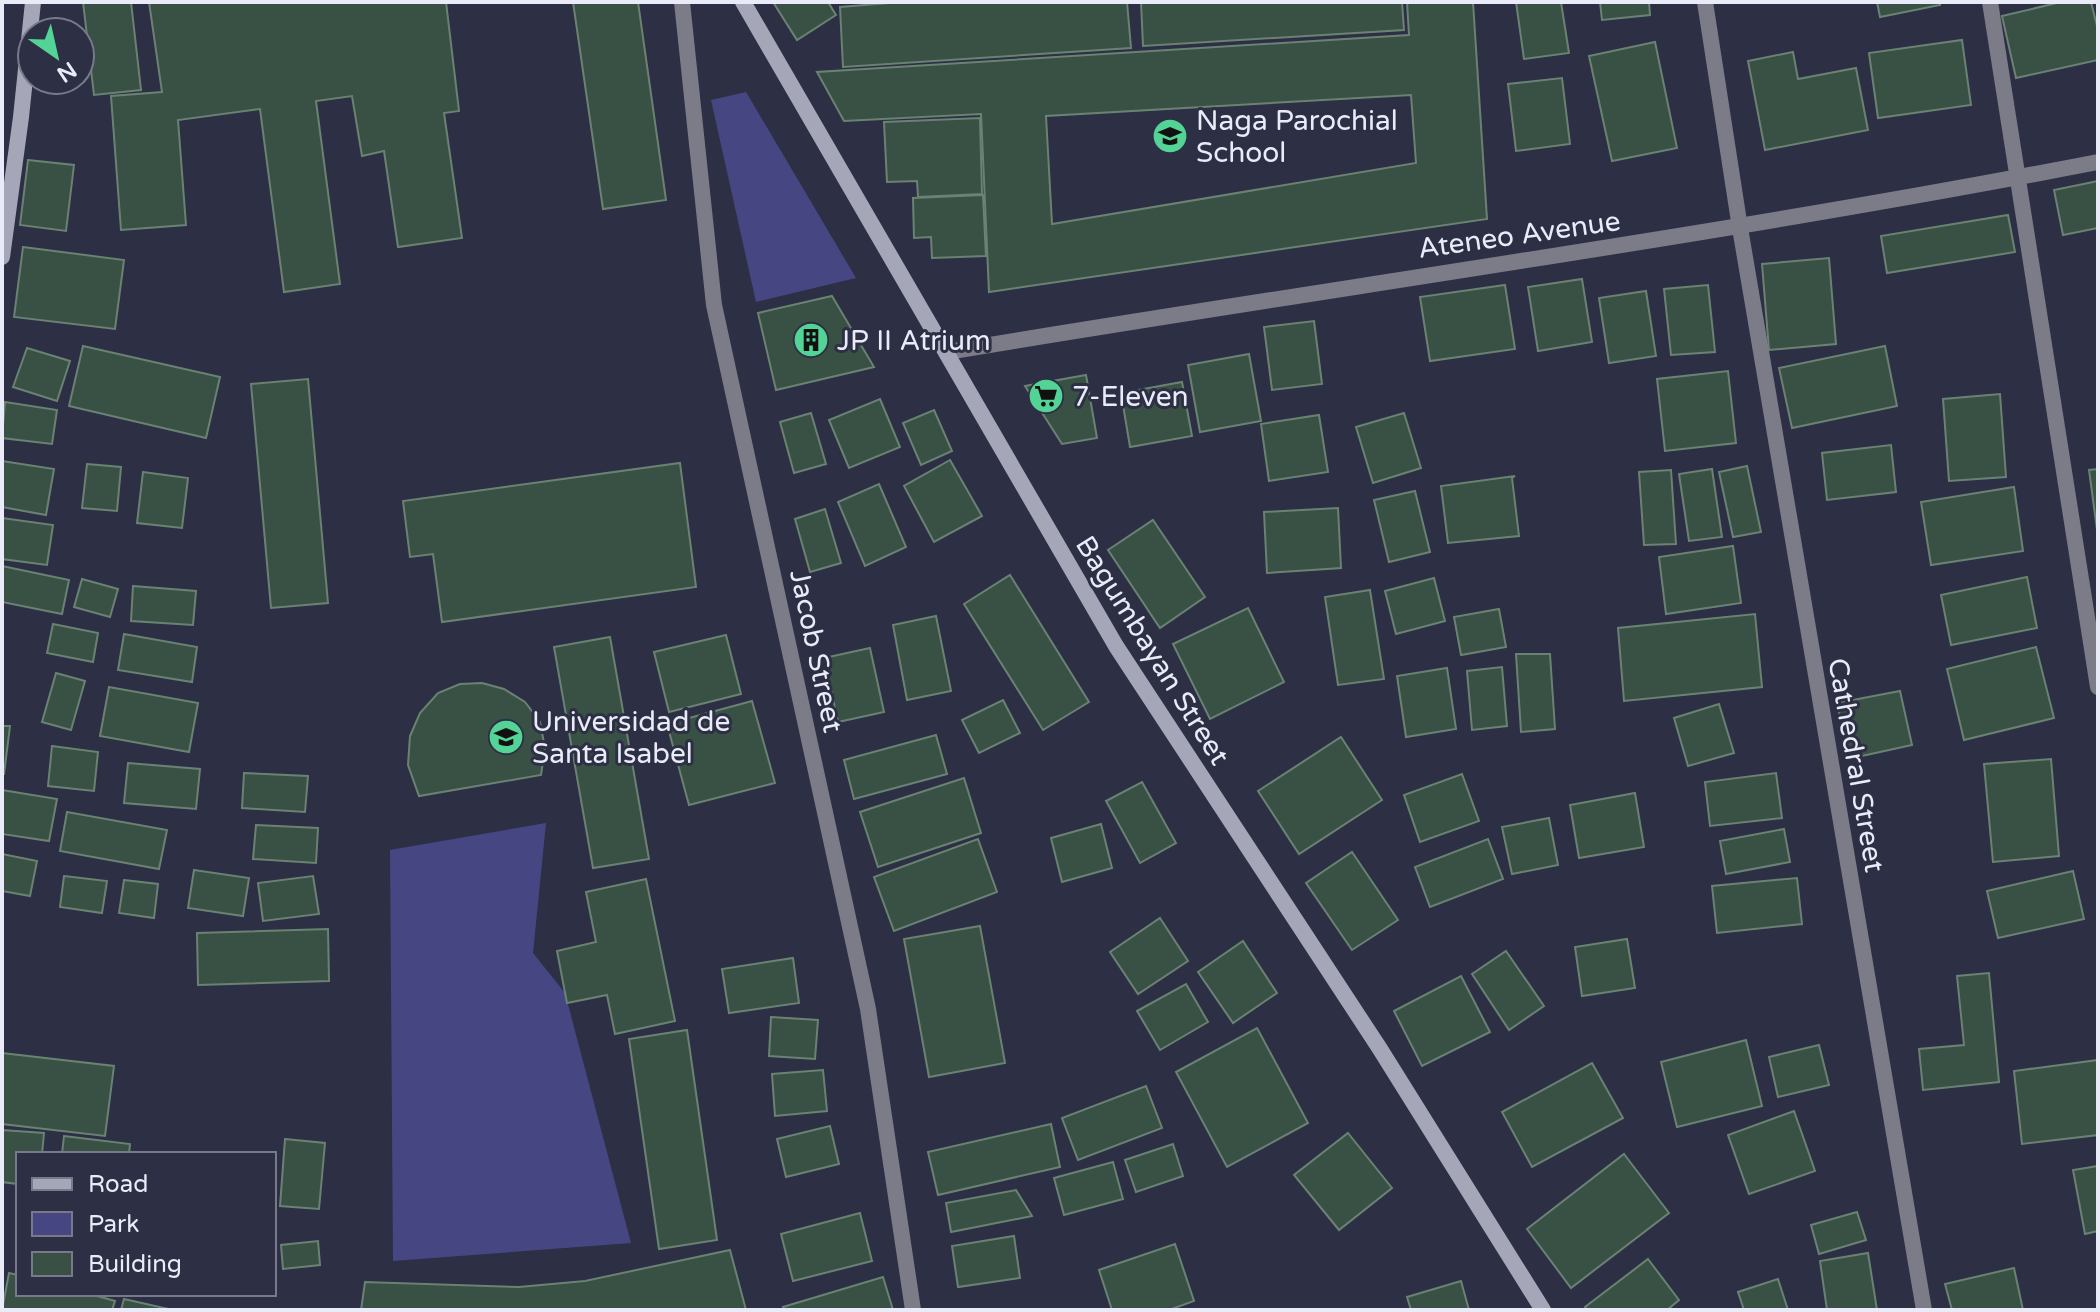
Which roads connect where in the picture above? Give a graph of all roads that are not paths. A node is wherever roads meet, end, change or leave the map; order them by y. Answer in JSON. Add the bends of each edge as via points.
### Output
{"nodes":[{"id":1,"x":33,"y":2,"type":"edge"},
{"id":2,"x":682,"y":2,"type":"edge"},
{"id":3,"x":743,"y":2,"type":"edge"},
{"id":4,"x":1705,"y":2,"type":"edge"},
{"id":5,"x":1990,"y":2,"type":"edge"},
{"id":6,"x":2098,"y":162,"type":"edge"},
{"id":7,"x":2016,"y":178,"type":"junction"},
{"id":8,"x":1740,"y":228,"type":"junction"},
{"id":9,"x":2,"y":257,"type":"edge"},
{"id":10,"x":947,"y":352,"type":"junction"},
{"id":11,"x":2098,"y":687,"type":"edge"},
{"id":12,"x":913,"y":1310,"type":"edge"},
{"id":13,"x":1543,"y":1310,"type":"edge"},
{"id":14,"x":1924,"y":1310,"type":"edge"}],
"edges":[{"from":1,"to":9,"type":"main road"},
{"from":2,"to":12,"type":"street","name":"Jacob Street","via":[[714,305],[868,1009]]},
{"from":3,"to":10,"type":"main road","name":"Bagumbayan Street"},
{"from":4,"to":8,"type":"street","name":"Cathedral Street"},
{"from":5,"to":7,"type":"street"},
{"from":6,"to":7,"type":"street","name":"Ateneo Avenue"},
{"from":7,"to":8,"type":"street","name":"Ateneo Avenue"},
{"from":7,"to":11,"type":"street"},
{"from":8,"to":10,"type":"street","name":"Ateneo Avenue"},
{"from":8,"to":14,"type":"street","name":"Cathedral Street"},
{"from":10,"to":13,"type":"main road","name":"Bagumbayan Street","via":[[1116,646],[1380,1049]]}]}
